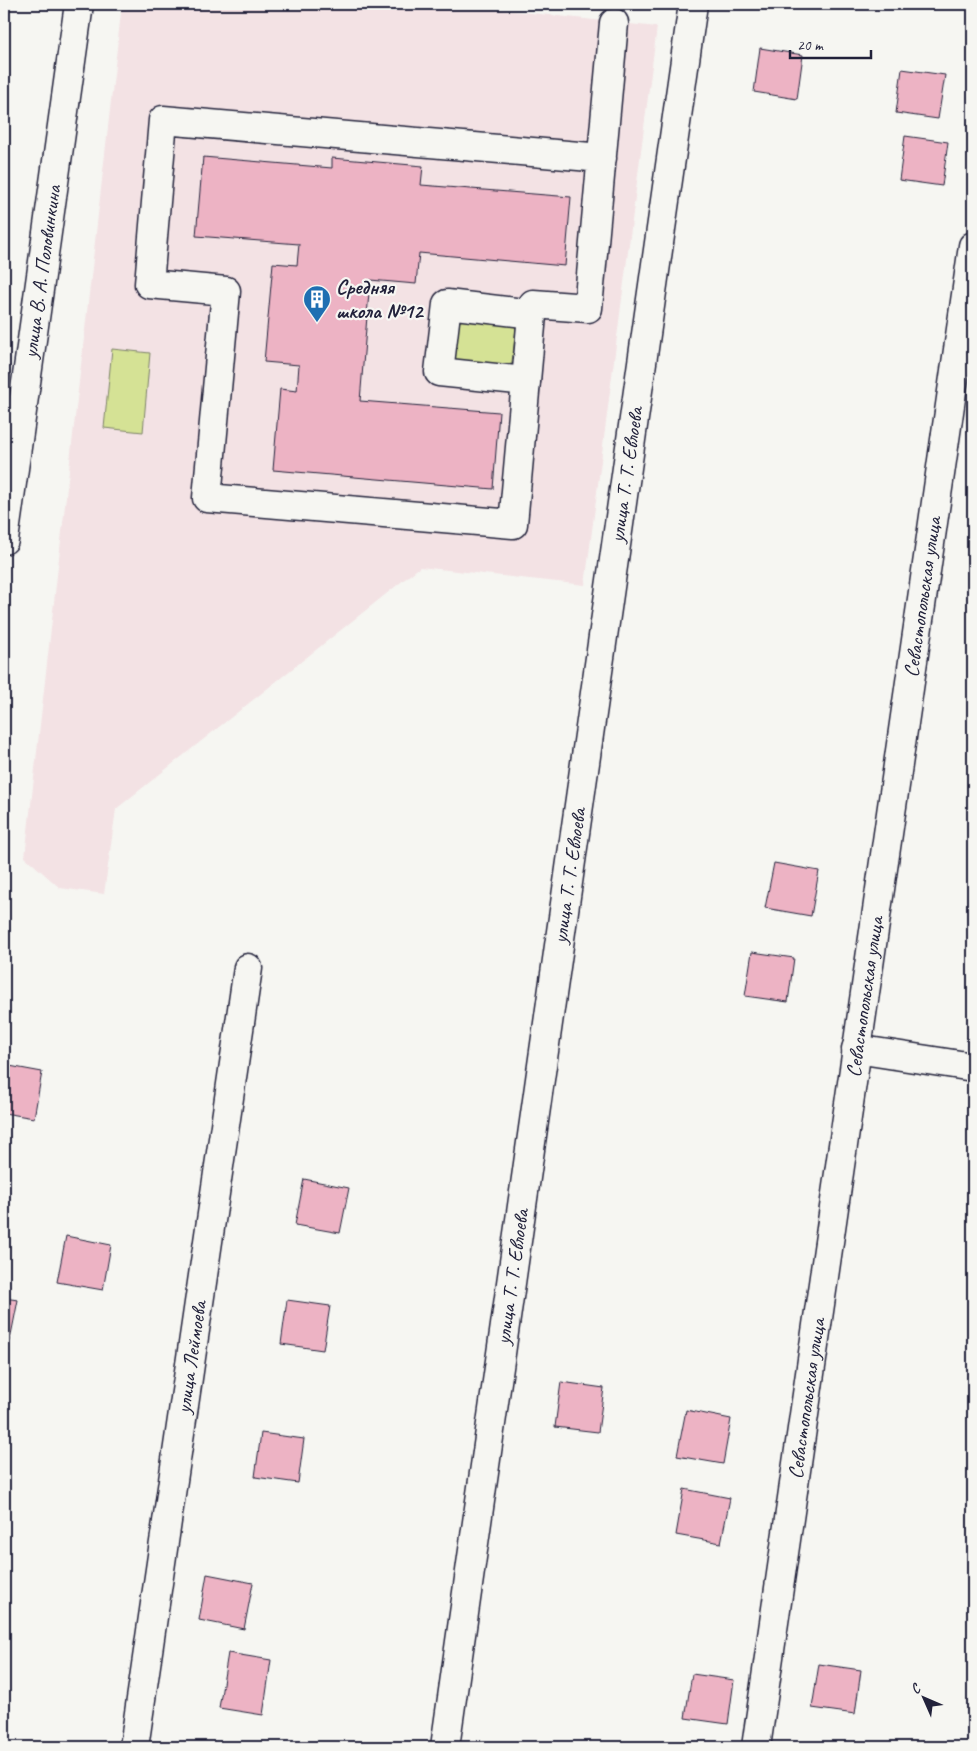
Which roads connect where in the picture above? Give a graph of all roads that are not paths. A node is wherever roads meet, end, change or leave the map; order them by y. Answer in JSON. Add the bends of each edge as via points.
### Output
{"nodes":[{"id":1,"x":79,"y":4,"type":"edge"},
{"id":2,"x":693,"y":4,"type":"edge"},
{"id":3,"x":614,"y":23,"type":"dead end"},
{"id":4,"x":602,"y":158,"type":"junction"},
{"id":5,"x":973,"y":246,"type":"edge"},
{"id":6,"x":532,"y":314,"type":"junction"},
{"id":7,"x":526,"y":381,"type":"junction"},
{"id":8,"x":4,"y":540,"type":"edge"},
{"id":9,"x":248,"y":968,"type":"dead end"},
{"id":10,"x":856,"y":1049,"type":"junction"},
{"id":11,"x":973,"y":1066,"type":"edge"},
{"id":12,"x":134,"y":1747,"type":"edge"},
{"id":13,"x":445,"y":1747,"type":"edge"},
{"id":14,"x":756,"y":1747,"type":"edge"}],
"edges":[{"from":1,"to":8,"type":"street","name":"улица В. А. Половинкина"},
{"from":2,"to":13,"type":"street","name":"улица Т. Т. Евлоева"},
{"from":3,"to":4,"type":"street"},
{"from":4,"to":6,"type":"street","via":[[588,308],[533,304]]},
{"from":4,"to":7,"type":"street","via":[[163,120],[148,284],[226,291],[207,498],[513,524]]},
{"from":5,"to":10,"type":"street","name":"Севастопольская улица"},
{"from":6,"to":7,"type":"street"},
{"from":6,"to":7,"type":"street","via":[[447,304],[439,372]]},
{"from":9,"to":12,"type":"street","name":"улица Леймоева"},
{"from":10,"to":11,"type":"street"},
{"from":10,"to":14,"type":"street","name":"Севастопольская улица"}]}
